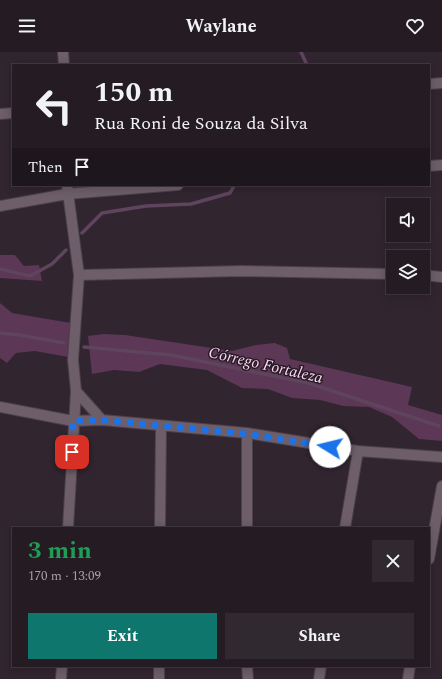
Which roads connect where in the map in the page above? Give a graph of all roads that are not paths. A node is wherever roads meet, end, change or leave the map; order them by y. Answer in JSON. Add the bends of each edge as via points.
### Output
{"nodes":[{"id":1,"x":63,"y":52,"type":"edge"},
{"id":2,"x":64,"y":64,"type":"edge"},
{"id":3,"x":442,"y":83,"type":"edge"},
{"id":4,"x":430,"y":84,"type":"edge"},
{"id":5,"x":12,"y":113,"type":"edge"},
{"id":6,"x":0,"y":114,"type":"edge"},
{"id":7,"x":442,"y":165,"type":"edge"},
{"id":8,"x":430,"y":166,"type":"edge"},
{"id":9,"x":150,"y":186,"type":"edge"},
{"id":10,"x":67,"y":189,"type":"edge"},
{"id":11,"x":0,"y":206,"type":"edge"},
{"id":12,"x":386,"y":274,"type":"edge"},
{"id":13,"x":79,"y":275,"type":"junction"},
{"id":14,"x":430,"y":276,"type":"edge"},
{"id":15,"x":442,"y":277,"type":"edge"},
{"id":16,"x":76,"y":391,"type":"junction"},
{"id":17,"x":0,"y":407,"type":"edge"},
{"id":18,"x":102,"y":420,"type":"junction"},
{"id":19,"x":73,"y":421,"type":"junction"},
{"id":20,"x":161,"y":426,"type":"junction"},
{"id":21,"x":247,"y":434,"type":"junction"},
{"id":22,"x":358,"y":451,"type":"junction"},
{"id":23,"x":442,"y":457,"type":"edge"},
{"id":24,"x":442,"y":486,"type":"edge"},
{"id":25,"x":68,"y":527,"type":"edge"},
{"id":26,"x":160,"y":527,"type":"edge"},
{"id":27,"x":247,"y":527,"type":"edge"},
{"id":28,"x":345,"y":527,"type":"edge"},
{"id":29,"x":430,"y":553,"type":"edge"},
{"id":30,"x":62,"y":667,"type":"edge"},
{"id":31,"x":159,"y":667,"type":"edge"},
{"id":32,"x":248,"y":667,"type":"edge"},
{"id":33,"x":321,"y":667,"type":"edge"},
{"id":34,"x":410,"y":667,"type":"edge"},
{"id":35,"x":61,"y":679,"type":"edge"},
{"id":36,"x":159,"y":679,"type":"edge"},
{"id":37,"x":248,"y":679,"type":"edge"},
{"id":38,"x":319,"y":679,"type":"edge"},
{"id":39,"x":408,"y":679,"type":"edge"}],
"edges":[{"from":1,"to":2,"type":"street"},
{"from":3,"to":4,"type":"street"},
{"from":5,"to":6,"type":"street"},
{"from":7,"to":8,"type":"street"},
{"from":9,"to":10,"type":"street"},
{"from":10,"to":11,"type":"street"},
{"from":10,"to":13,"type":"street"},
{"from":12,"to":13,"type":"street","via":[[241,271]]},
{"from":13,"to":16,"type":"street","via":[[73,360]]},
{"from":14,"to":15,"type":"street"},
{"from":16,"to":18,"type":"street"},
{"from":16,"to":19,"type":"street"},
{"from":17,"to":19,"type":"street"},
{"from":18,"to":19,"type":"street"},
{"from":18,"to":20,"type":"street"},
{"from":19,"to":25,"type":"street"},
{"from":20,"to":21,"type":"street"},
{"from":20,"to":26,"type":"street"},
{"from":21,"to":22,"type":"street"},
{"from":21,"to":27,"type":"street"},
{"from":22,"to":23,"type":"street"},
{"from":22,"to":28,"type":"street"},
{"from":24,"to":29,"type":"street"},
{"from":30,"to":35,"type":"street"},
{"from":31,"to":36,"type":"street"},
{"from":32,"to":37,"type":"street"},
{"from":33,"to":38,"type":"street"},
{"from":34,"to":39,"type":"street"}]}
